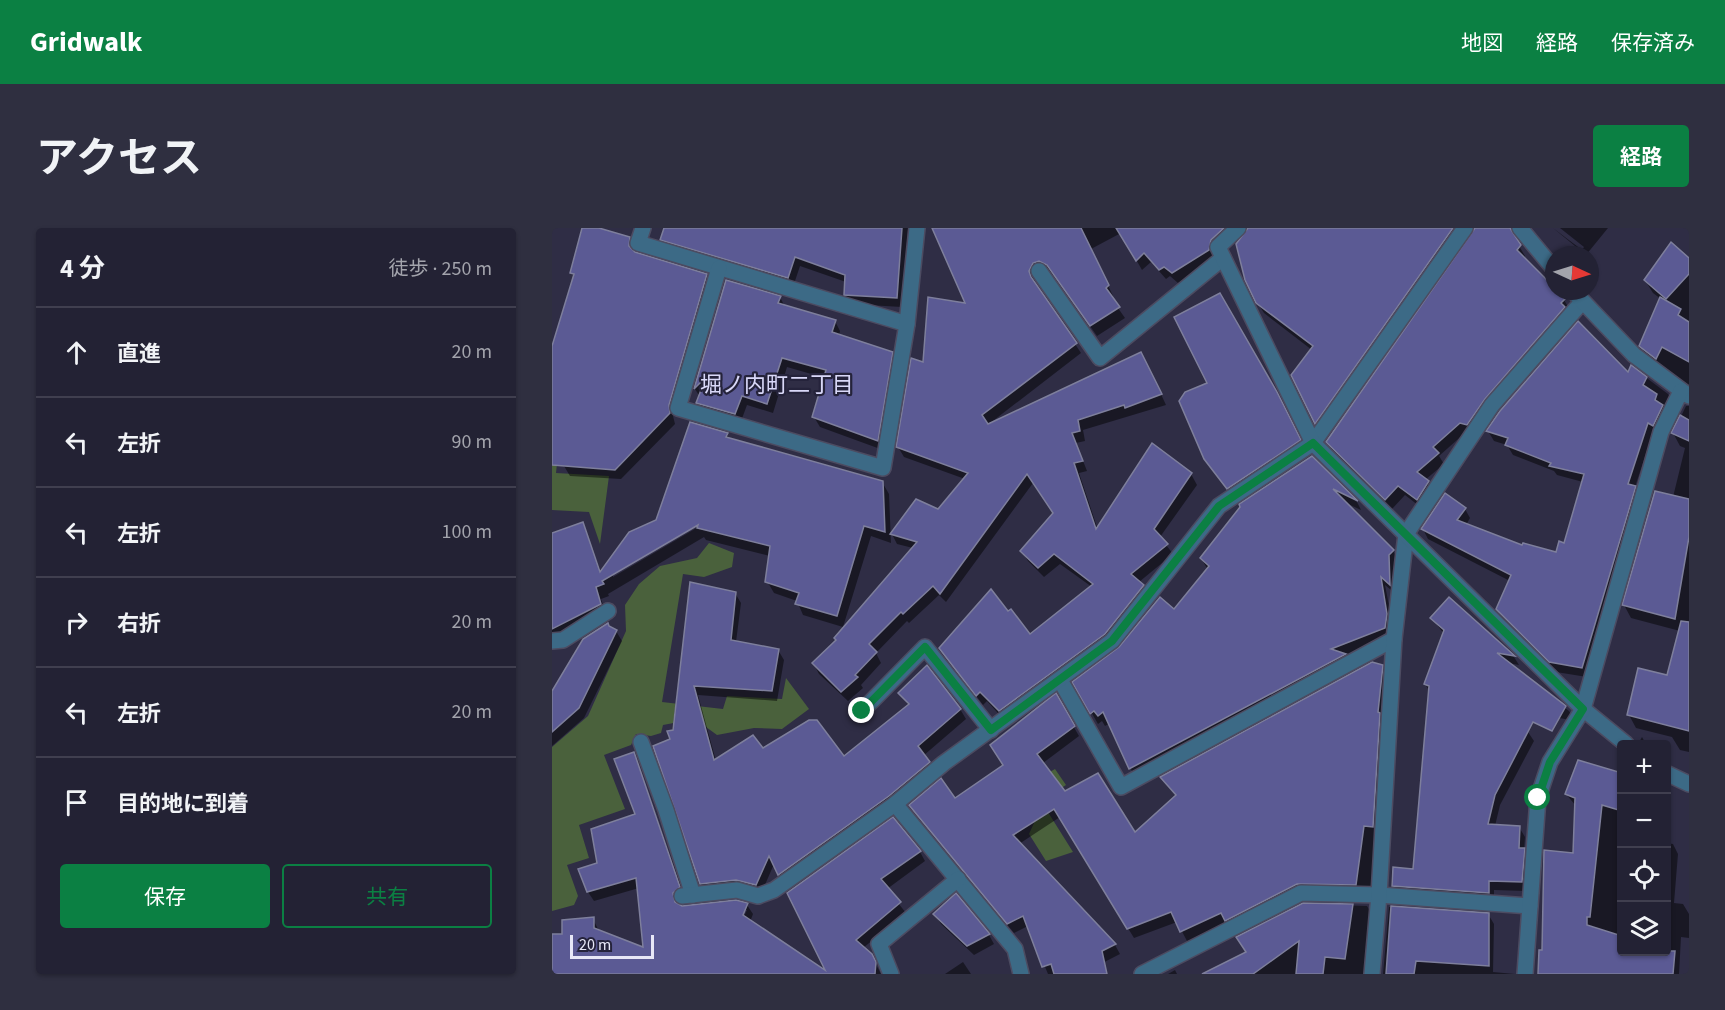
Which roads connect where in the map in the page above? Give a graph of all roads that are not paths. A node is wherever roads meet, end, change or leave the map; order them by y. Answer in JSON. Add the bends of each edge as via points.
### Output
{"nodes":[{"id":1,"x":643,"y":228,"type":"edge"},
{"id":2,"x":917,"y":228,"type":"edge"},
{"id":3,"x":1238,"y":228,"type":"edge"},
{"id":4,"x":1465,"y":228,"type":"edge"},
{"id":5,"x":1520,"y":228,"type":"edge"},
{"id":6,"x":1223,"y":258,"type":"junction"},
{"id":7,"x":1545,"y":258,"type":"edge"},
{"id":8,"x":718,"y":268,"type":"junction"},
{"id":9,"x":1039,"y":271,"type":"dead end"},
{"id":10,"x":1574,"y":300,"type":"edge"},
{"id":11,"x":1581,"y":300,"type":"edge"},
{"id":12,"x":907,"y":324,"type":"junction"},
{"id":13,"x":1685,"y":394,"type":"edge"},
{"id":14,"x":1313,"y":443,"type":"junction"},
{"id":15,"x":1406,"y":534,"type":"junction"},
{"id":16,"x":608,"y":611,"type":"dead end"},
{"id":17,"x":1394,"y":639,"type":"junction"},
{"id":18,"x":552,"y":641,"type":"edge"},
{"id":19,"x":1060,"y":680,"type":"junction"},
{"id":20,"x":1583,"y":709,"type":"junction"},
{"id":21,"x":862,"y":711,"type":"dead end"},
{"id":22,"x":991,"y":730,"type":"junction"},
{"id":23,"x":1621,"y":740,"type":"edge"},
{"id":24,"x":641,"y":741,"type":"dead end"},
{"id":25,"x":1671,"y":775,"type":"edge"},
{"id":26,"x":1689,"y":784,"type":"edge"},
{"id":27,"x":895,"y":804,"type":"junction"},
{"id":28,"x":958,"y":879,"type":"junction"},
{"id":29,"x":1379,"y":895,"type":"junction"},
{"id":30,"x":1530,"y":906,"type":"junction"},
{"id":31,"x":891,"y":974,"type":"edge"},
{"id":32,"x":1021,"y":974,"type":"edge"},
{"id":33,"x":1142,"y":974,"type":"edge"},
{"id":34,"x":1372,"y":974,"type":"edge"},
{"id":35,"x":1525,"y":974,"type":"edge"}],
"edges":[{"from":1,"to":8,"type":"street","via":[[638,243]]},
{"from":2,"to":12,"type":"street"},
{"from":3,"to":6,"type":"street","via":[[1218,247]]},
{"from":4,"to":14,"type":"street"},
{"from":5,"to":7,"type":"street"},
{"from":6,"to":9,"type":"street","via":[[1100,358]]},
{"from":6,"to":14,"type":"street"},
{"from":8,"to":12,"type":"street"},
{"from":8,"to":12,"type":"street","via":[[678,408],[883,468]]},
{"from":10,"to":15,"type":"street","via":[[1492,405]]},
{"from":11,"to":13,"type":"street","via":[[1634,355]]},
{"from":13,"to":20,"type":"street","via":[[1661,432]]},
{"from":14,"to":15,"type":"street"},
{"from":14,"to":19,"type":"street","via":[[1219,506],[1112,641]]},
{"from":15,"to":17,"type":"street"},
{"from":15,"to":20,"type":"street"},
{"from":16,"to":18,"type":"street","via":[[563,640]]},
{"from":17,"to":19,"type":"street","via":[[1121,787]]},
{"from":17,"to":29,"type":"street"},
{"from":19,"to":22,"type":"street"},
{"from":20,"to":23,"type":"street"},
{"from":20,"to":30,"type":"street","via":[[1550,762],[1538,798]]},
{"from":21,"to":22,"type":"street","via":[[925,647]]},
{"from":22,"to":27,"type":"street"},
{"from":24,"to":27,"type":"street","via":[[666,810],[687,896],[737,890],[759,896],[774,890]]},
{"from":25,"to":26,"type":"street"},
{"from":27,"to":28,"type":"street"},
{"from":28,"to":31,"type":"street","via":[[879,944]]},
{"from":28,"to":32,"type":"street","via":[[1015,949]]},
{"from":29,"to":30,"type":"street"},
{"from":29,"to":33,"type":"street","via":[[1301,893]]},
{"from":29,"to":34,"type":"street"},
{"from":30,"to":35,"type":"street"}]}
